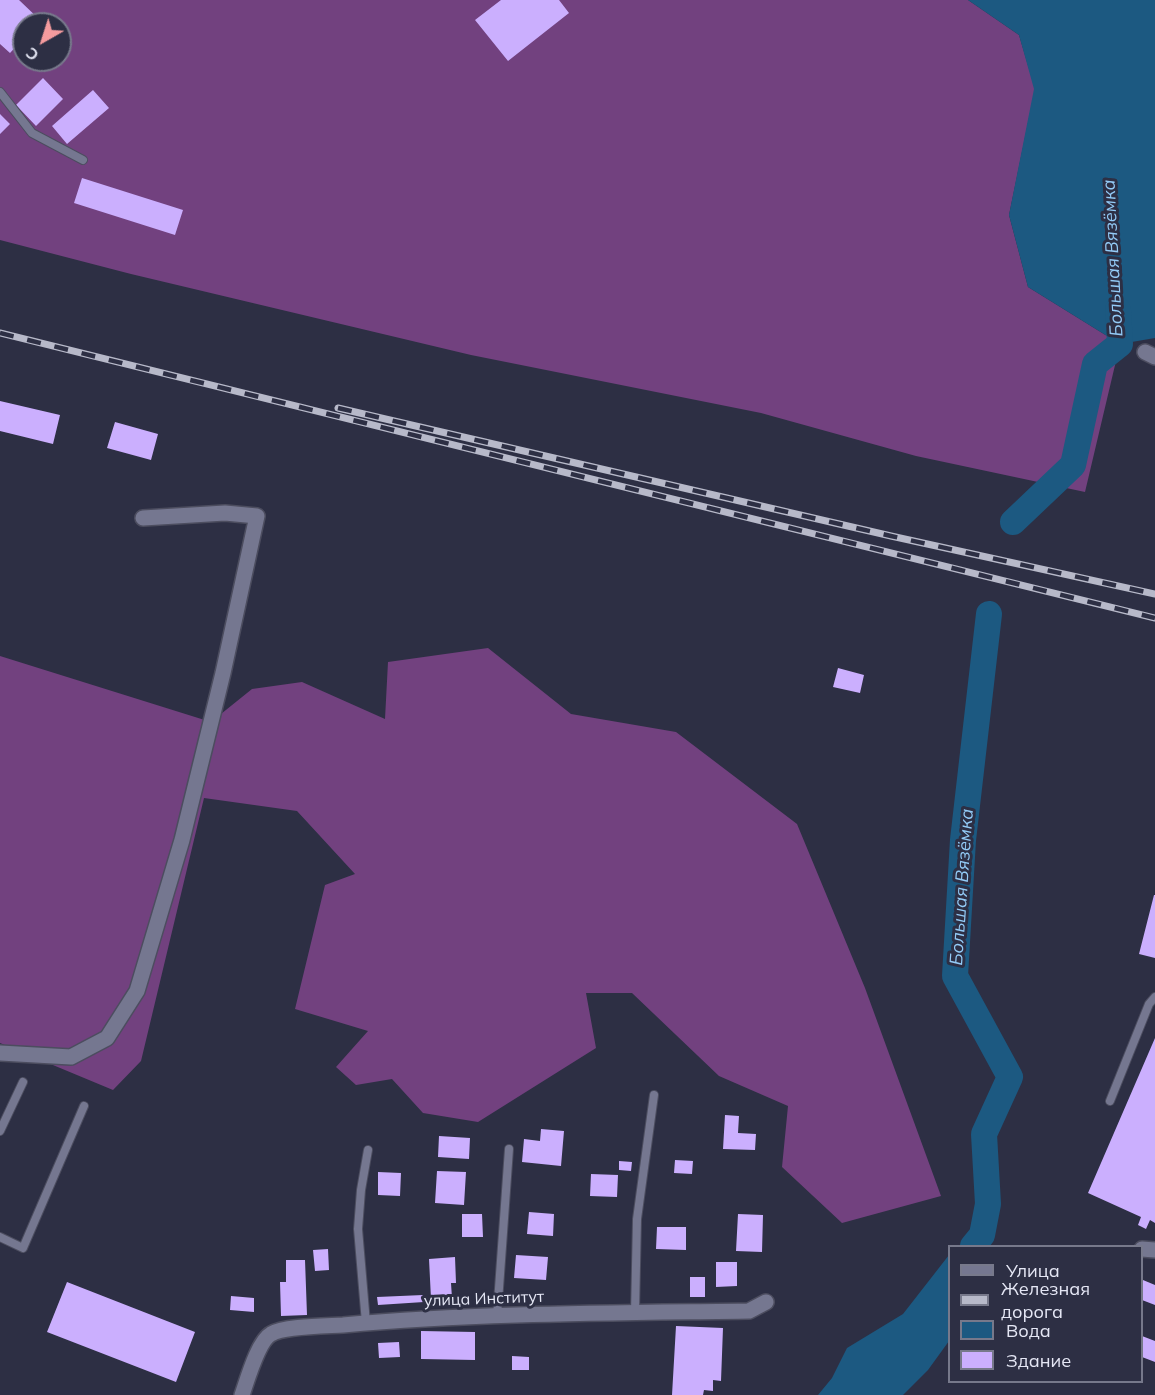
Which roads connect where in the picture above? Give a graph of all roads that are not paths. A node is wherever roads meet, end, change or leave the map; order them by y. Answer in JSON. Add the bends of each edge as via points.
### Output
{"nodes":[{"id":1,"x":0,"y":92,"type":"edge"},
{"id":2,"x":83,"y":160,"type":"dead end"},
{"id":3,"x":143,"y":518,"type":"dead end"},
{"id":4,"x":1155,"y":997,"type":"edge"},
{"id":5,"x":0,"y":1053,"type":"edge"},
{"id":6,"x":23,"y":1082,"type":"dead end"},
{"id":7,"x":654,"y":1095,"type":"dead end"},
{"id":8,"x":1110,"y":1101,"type":"dead end"},
{"id":9,"x":84,"y":1106,"type":"dead end"},
{"id":10,"x":0,"y":1131,"type":"edge"},
{"id":11,"x":509,"y":1149,"type":"dead end"},
{"id":12,"x":368,"y":1150,"type":"dead end"},
{"id":13,"x":0,"y":1238,"type":"edge"},
{"id":14,"x":766,"y":1302,"type":"dead end"},
{"id":15,"x":635,"y":1313,"type":"junction"},
{"id":16,"x":497,"y":1316,"type":"junction"},
{"id":17,"x":366,"y":1323,"type":"junction"},
{"id":18,"x":242,"y":1395,"type":"edge"}],
"edges":[{"from":1,"to":2,"type":"lane","via":[[32,133]]},
{"from":3,"to":5,"type":"street","via":[[225,513],[257,516],[182,840],[137,991],[107,1038],[71,1057]]},
{"from":4,"to":8,"type":"lane"},
{"from":6,"to":10,"type":"lane"},
{"from":7,"to":15,"type":"lane","via":[[637,1219]]},
{"from":9,"to":13,"type":"lane","via":[[23,1248]]},
{"from":11,"to":16,"type":"lane"},
{"from":12,"to":17,"type":"lane","via":[[358,1229]]},
{"from":14,"to":15,"type":"street","name":"улица Институт","via":[[749,1311]]},
{"from":15,"to":16,"type":"street","name":"улица Институт"},
{"from":16,"to":17,"type":"street","name":"улица Институт"},
{"from":17,"to":18,"type":"street","name":"улица Институт","via":[[270,1334],[261,1345]]}]}
